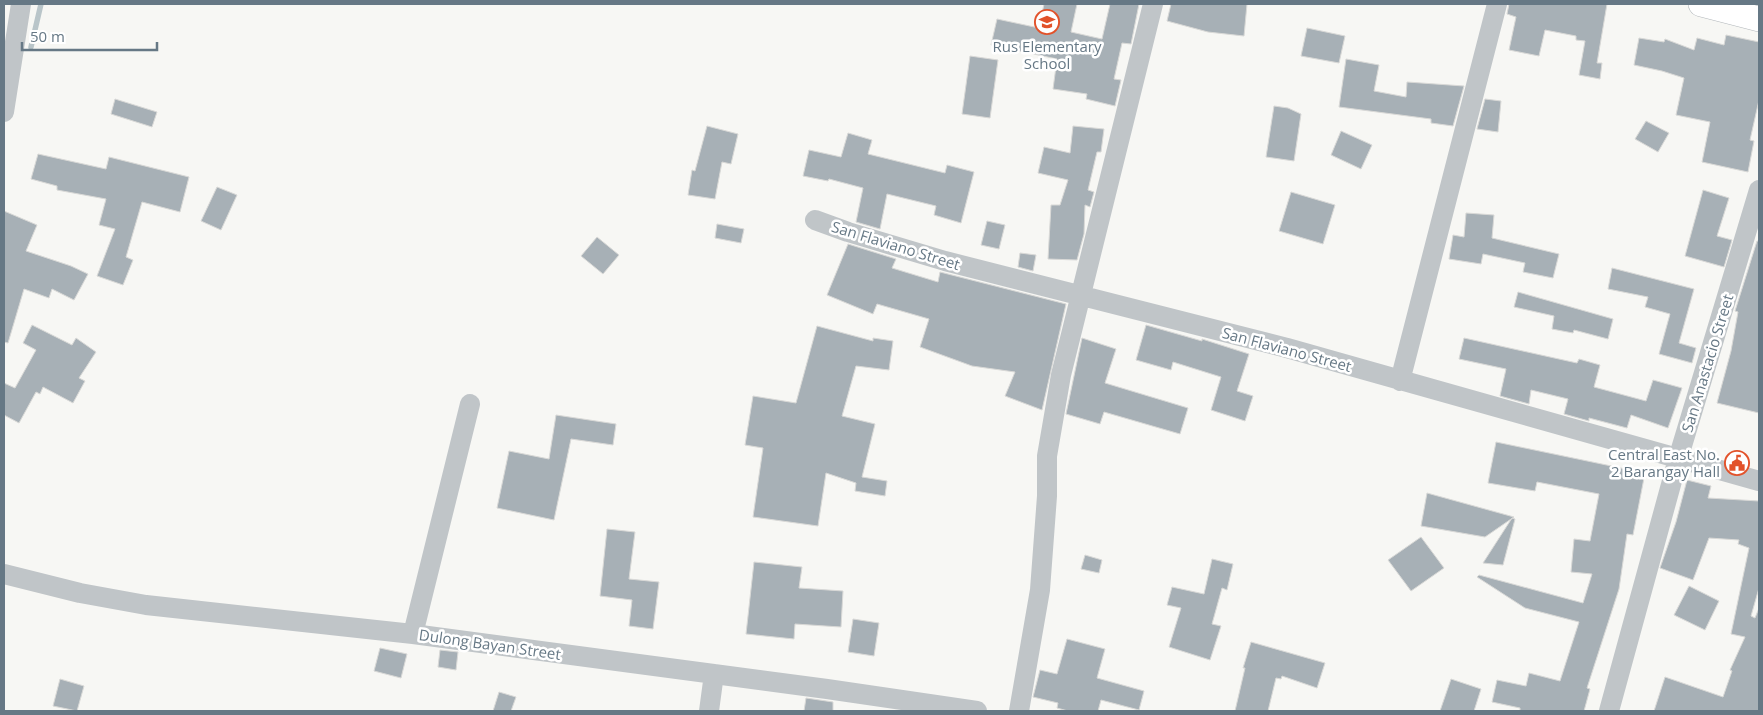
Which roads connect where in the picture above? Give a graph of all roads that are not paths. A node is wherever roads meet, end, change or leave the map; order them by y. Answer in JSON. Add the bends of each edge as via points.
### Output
{"nodes":[{"id":1,"x":21,"y":4,"type":"edge"},
{"id":2,"x":1153,"y":4,"type":"edge"},
{"id":3,"x":1497,"y":4,"type":"edge"},
{"id":4,"x":1701,"y":4,"type":"edge"},
{"id":5,"x":1759,"y":19,"type":"edge"},
{"id":6,"x":9,"y":46,"type":"edge"},
{"id":7,"x":4,"y":112,"type":"edge"},
{"id":8,"x":1759,"y":190,"type":"edge"},
{"id":9,"x":815,"y":220,"type":"dead end"},
{"id":10,"x":1082,"y":295,"type":"junction"},
{"id":11,"x":1400,"y":381,"type":"junction"},
{"id":12,"x":470,"y":404,"type":"dead end"},
{"id":13,"x":1678,"y":459,"type":"junction"},
{"id":14,"x":1759,"y":482,"type":"edge"},
{"id":15,"x":4,"y":574,"type":"edge"},
{"id":16,"x":413,"y":634,"type":"junction"},
{"id":17,"x":714,"y":674,"type":"junction"},
{"id":18,"x":709,"y":711,"type":"edge"},
{"id":19,"x":977,"y":711,"type":"edge"},
{"id":20,"x":1020,"y":711,"type":"edge"},
{"id":21,"x":1609,"y":711,"type":"edge"}],
"edges":[{"from":1,"to":6,"type":"street"},
{"from":2,"to":10,"type":"street"},
{"from":3,"to":11,"type":"street"},
{"from":4,"to":5,"type":"main road"},
{"from":6,"to":7,"type":"street"},
{"from":8,"to":13,"type":"street","name":"San Anastacio Street"},
{"from":9,"to":10,"type":"street","name":"San Flaviano Street","via":[[945,261]]},
{"from":10,"to":11,"type":"street","name":"San Flaviano Street"},
{"from":10,"to":20,"type":"street","via":[[1052,421],[1047,456],[1040,590]]},
{"from":11,"to":13,"type":"street","name":"San Flaviano Street"},
{"from":12,"to":16,"type":"street"},
{"from":13,"to":14,"type":"street","name":"San Flaviano Street"},
{"from":13,"to":21,"type":"street","name":"San Anastacio Street"},
{"from":15,"to":16,"type":"street","name":"Dulong Bayan Street","via":[[146,605]]},
{"from":16,"to":17,"type":"street","name":"Dulong Bayan Street"},
{"from":17,"to":18,"type":"street"},
{"from":17,"to":19,"type":"street","name":"Dulong Bayan Street"}]}
